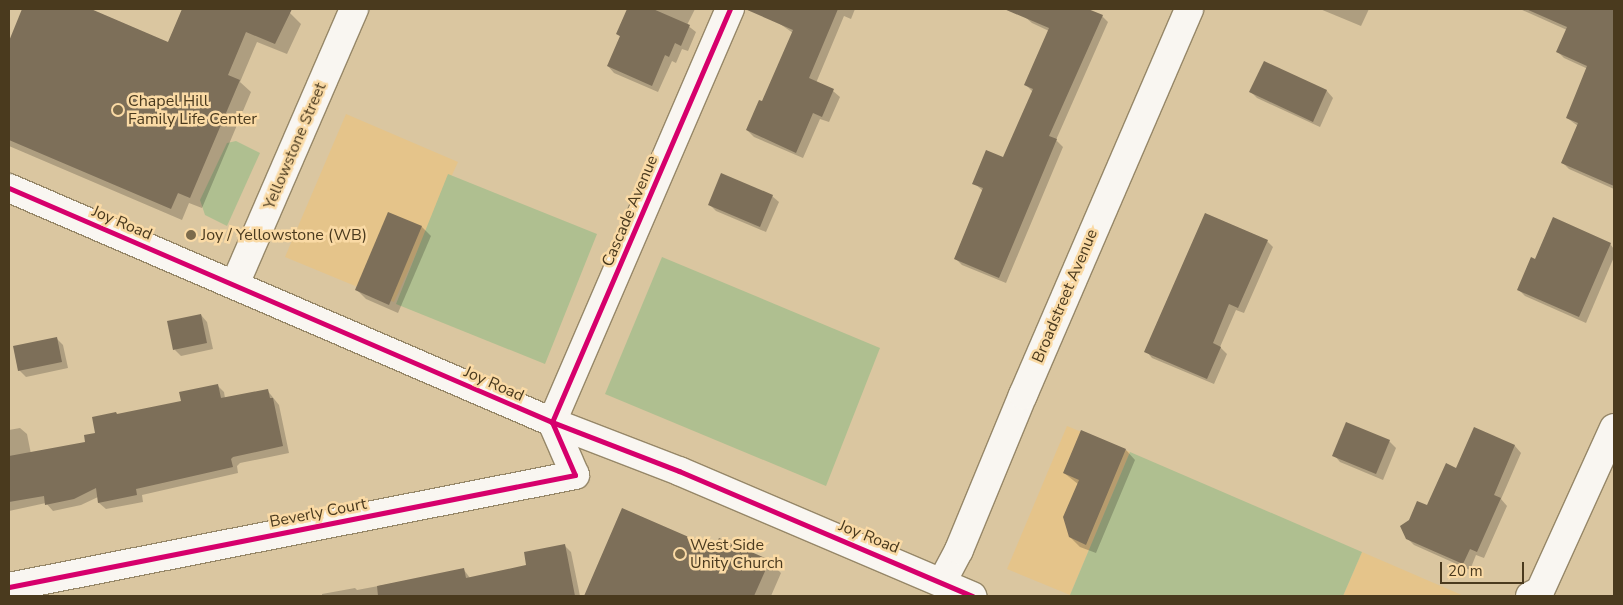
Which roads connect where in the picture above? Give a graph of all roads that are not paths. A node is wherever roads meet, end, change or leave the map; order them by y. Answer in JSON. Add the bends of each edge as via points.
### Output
{"nodes":[{"id":1,"x":354,"y":9,"type":"edge"},
{"id":2,"x":730,"y":9,"type":"edge"},
{"id":3,"x":1189,"y":9,"type":"edge"},
{"id":4,"x":9,"y":188,"type":"edge"},
{"id":5,"x":235,"y":284,"type":"junction"},
{"id":6,"x":552,"y":422,"type":"junction"},
{"id":7,"x":1614,"y":428,"type":"edge"},
{"id":8,"x":942,"y":582,"type":"junction"},
{"id":9,"x":9,"y":587,"type":"edge"},
{"id":10,"x":1538,"y":595,"type":"edge"},
{"id":11,"x":972,"y":596,"type":"edge"}],
"edges":[{"from":1,"to":5,"type":"street","name":"Yellowstone Street"},
{"from":2,"to":6,"type":"street","name":"Cascade Avenue"},
{"from":3,"to":8,"type":"street","name":"Broadstreet Avenue","via":[[1022,395],[959,550]]},
{"from":4,"to":5,"type":"street","name":"Joy Road"},
{"from":5,"to":6,"type":"street","name":"Joy Road"},
{"from":6,"to":8,"type":"street","name":"Joy Road","via":[[679,471]]},
{"from":6,"to":9,"type":"street","name":"Beverly Court","via":[[575,475]]},
{"from":7,"to":10,"type":"street"},
{"from":8,"to":11,"type":"street","name":"Joy Road"}]}
